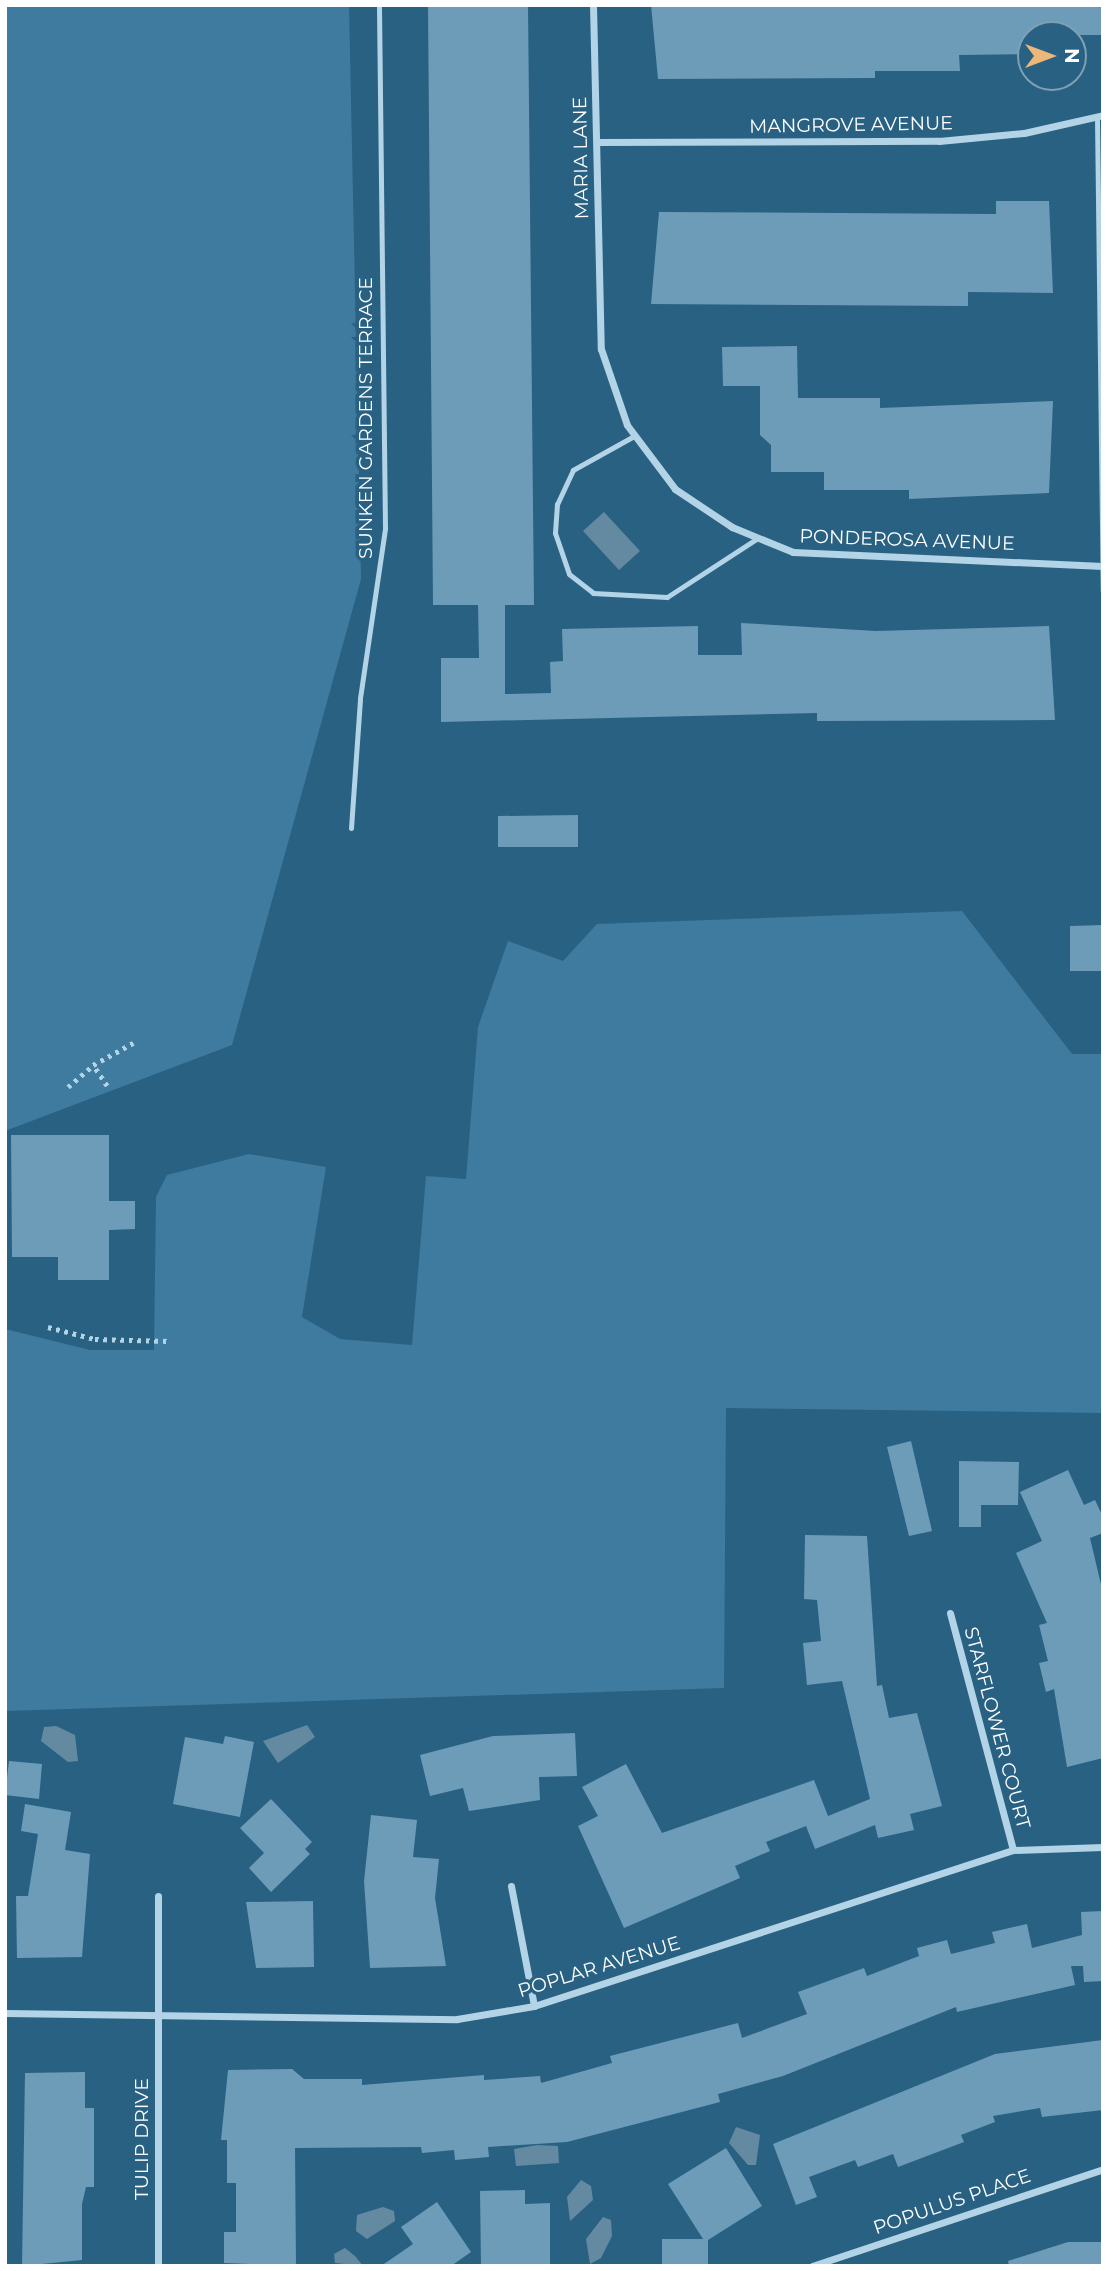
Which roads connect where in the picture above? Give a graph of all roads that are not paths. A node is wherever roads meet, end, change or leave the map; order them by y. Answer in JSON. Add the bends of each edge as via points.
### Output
{"nodes":[{"id":1,"x":379,"y":5,"type":"edge"},
{"id":2,"x":593,"y":5,"type":"edge"},
{"id":3,"x":1100,"y":117,"type":"edge"},
{"id":4,"x":597,"y":142,"type":"junction"},
{"id":5,"x":598,"y":310,"type":"joint"},
{"id":6,"x":634,"y":436,"type":"junction"},
{"id":7,"x":758,"y":538,"type":"junction"},
{"id":8,"x":1101,"y":566,"type":"edge"},
{"id":9,"x":1103,"y":591,"type":"edge"},
{"id":10,"x":351,"y":828,"type":"dead end"},
{"id":11,"x":950,"y":1613,"type":"dead end"},
{"id":12,"x":1103,"y":1847,"type":"edge"},
{"id":13,"x":1013,"y":1850,"type":"junction"},
{"id":14,"x":511,"y":1886,"type":"dead end"},
{"id":15,"x":158,"y":1896,"type":"dead end"},
{"id":16,"x":534,"y":2006,"type":"junction"},
{"id":17,"x":157,"y":2012,"type":"junction"},
{"id":18,"x":5,"y":2013,"type":"edge"},
{"id":19,"x":1103,"y":2169,"type":"edge"},
{"id":20,"x":158,"y":2266,"type":"edge"},
{"id":21,"x":812,"y":2266,"type":"edge"}],
"edges":[{"from":1,"to":10,"type":"lane","name":"SUNKEN GARDENS TERRACE","via":[[385,528],[360,698]]},
{"from":2,"to":4,"type":"street","name":"MARIA LANE"},
{"from":3,"to":4,"type":"street","name":"MANGROVE AVENUE","via":[[939,141]]},
{"from":3,"to":8,"type":"lane"},
{"from":4,"to":5,"type":"street","name":"MARIA LANE"},
{"from":5,"to":6,"type":"street","name":"PONDEROSA AVENUE","via":[[611,388]]},
{"from":6,"to":7,"type":"street","name":"PONDEROSA AVENUE","via":[[675,489]]},
{"from":6,"to":7,"type":"lane","via":[[573,470],[562,493],[555,533],[569,574],[593,593],[667,597]]},
{"from":7,"to":8,"type":"street","name":"PONDEROSA AVENUE","via":[[793,552]]},
{"from":8,"to":9,"type":"lane"},
{"from":11,"to":13,"type":"street","name":"STARFLOWER COURT"},
{"from":12,"to":13,"type":"street","name":"POPLAR AVENUE"},
{"from":13,"to":16,"type":"street","name":"POPLAR AVENUE"},
{"from":14,"to":16,"type":"street"},
{"from":15,"to":17,"type":"street","name":"TULIP DRIVE"},
{"from":16,"to":17,"type":"street","name":"POPLAR AVENUE","via":[[457,2019]]},
{"from":17,"to":18,"type":"street","name":"POPLAR AVENUE"},
{"from":17,"to":20,"type":"street","name":"TULIP DRIVE"},
{"from":19,"to":21,"type":"street","name":"POPULUS PLACE"}]}
